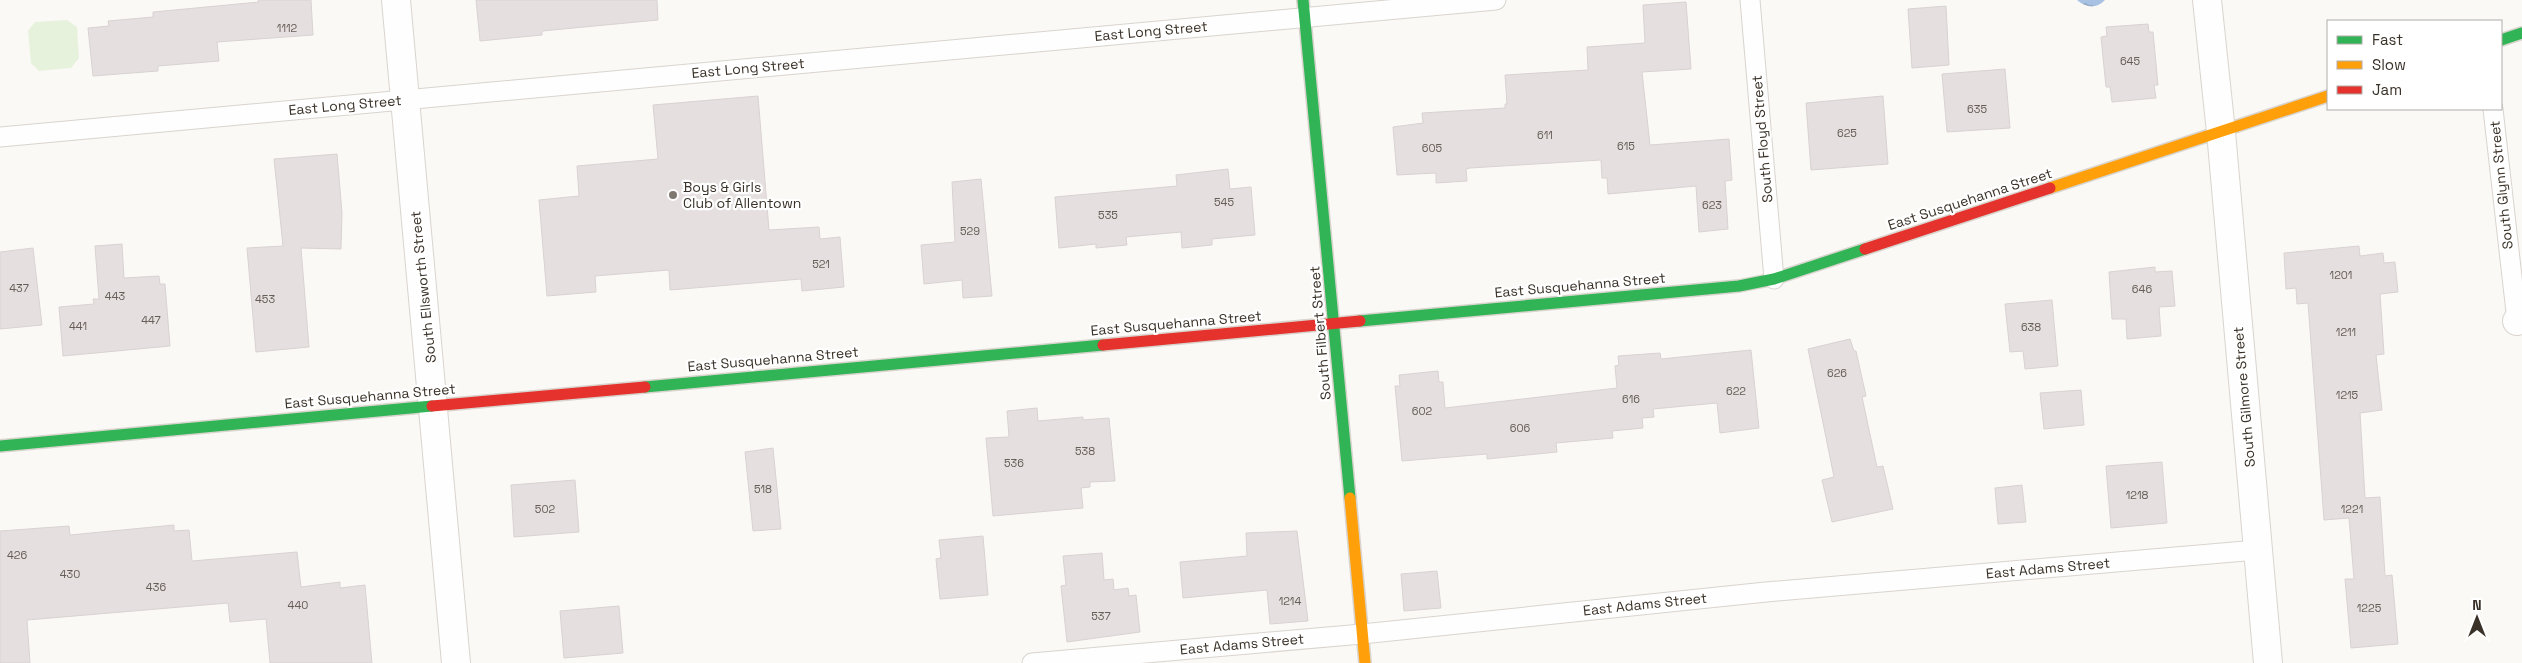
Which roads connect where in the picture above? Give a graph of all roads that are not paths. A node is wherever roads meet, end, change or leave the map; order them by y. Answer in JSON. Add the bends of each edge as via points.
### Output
{"nodes":[{"id":1,"x":396,"y":0,"type":"edge"},
{"id":2,"x":1496,"y":0,"type":"edge"},
{"id":3,"x":1750,"y":0,"type":"edge"},
{"id":4,"x":2207,"y":0,"type":"edge"},
{"id":5,"x":1304,"y":8,"type":"edge"},
{"id":6,"x":2522,"y":33,"type":"edge"},
{"id":7,"x":2502,"y":40,"type":"edge"},
{"id":8,"x":2327,"y":96,"type":"edge"},
{"id":9,"x":405,"y":100,"type":"junction"},
{"id":10,"x":2493,"y":110,"type":"edge"},
{"id":11,"x":2221,"y":132,"type":"junction"},
{"id":12,"x":0,"y":137,"type":"edge"},
{"id":13,"x":1774,"y":279,"type":"junction"},
{"id":14,"x":2519,"y":321,"type":"edge"},
{"id":15,"x":1335,"y":323,"type":"junction"},
{"id":16,"x":434,"y":406,"type":"junction"},
{"id":17,"x":0,"y":446,"type":"edge"},
{"id":18,"x":2257,"y":550,"type":"junction"},
{"id":19,"x":1362,"y":634,"type":"junction"},
{"id":20,"x":456,"y":663,"type":"edge"},
{"id":21,"x":1032,"y":663,"type":"edge"},
{"id":22,"x":1365,"y":663,"type":"edge"},
{"id":23,"x":2268,"y":663,"type":"edge"}],
"edges":[{"from":1,"to":9,"type":"street","name":"South Ellsworth Street"},
{"from":2,"to":5,"type":"lane","name":"East Long Street"},
{"from":3,"to":13,"type":"lane","name":"South Floyd Street"},
{"from":4,"to":11,"type":"street","name":"South Gilmore Street"},
{"from":5,"to":9,"type":"lane","name":"East Long Street"},
{"from":5,"to":15,"type":"main road","name":"South Filbert Street"},
{"from":6,"to":7,"type":"main road"},
{"from":8,"to":11,"type":"main road","name":"East Susquehanna Street"},
{"from":9,"to":12,"type":"lane","name":"East Long Street"},
{"from":9,"to":16,"type":"street","name":"South Ellsworth Street"},
{"from":10,"to":14,"type":"lane","name":"South Glynn Street"},
{"from":11,"to":13,"type":"main road","name":"East Susquehanna Street"},
{"from":11,"to":18,"type":"street","name":"South Gilmore Street"},
{"from":13,"to":15,"type":"main road","name":"East Susquehanna Street","via":[[1739,286]]},
{"from":15,"to":16,"type":"main road","name":"East Susquehanna Street"},
{"from":15,"to":19,"type":"main road","name":"South Filbert Street"},
{"from":16,"to":17,"type":"main road","name":"East Susquehanna Street"},
{"from":16,"to":20,"type":"street","name":"South Ellsworth Street"},
{"from":18,"to":19,"type":"lane","name":"East Adams Street","via":[[1766,592]]},
{"from":18,"to":23,"type":"street","name":"South Gilmore Street"},
{"from":19,"to":21,"type":"lane","name":"East Adams Street"},
{"from":19,"to":22,"type":"main road","name":"South Filbert Street"}]}
